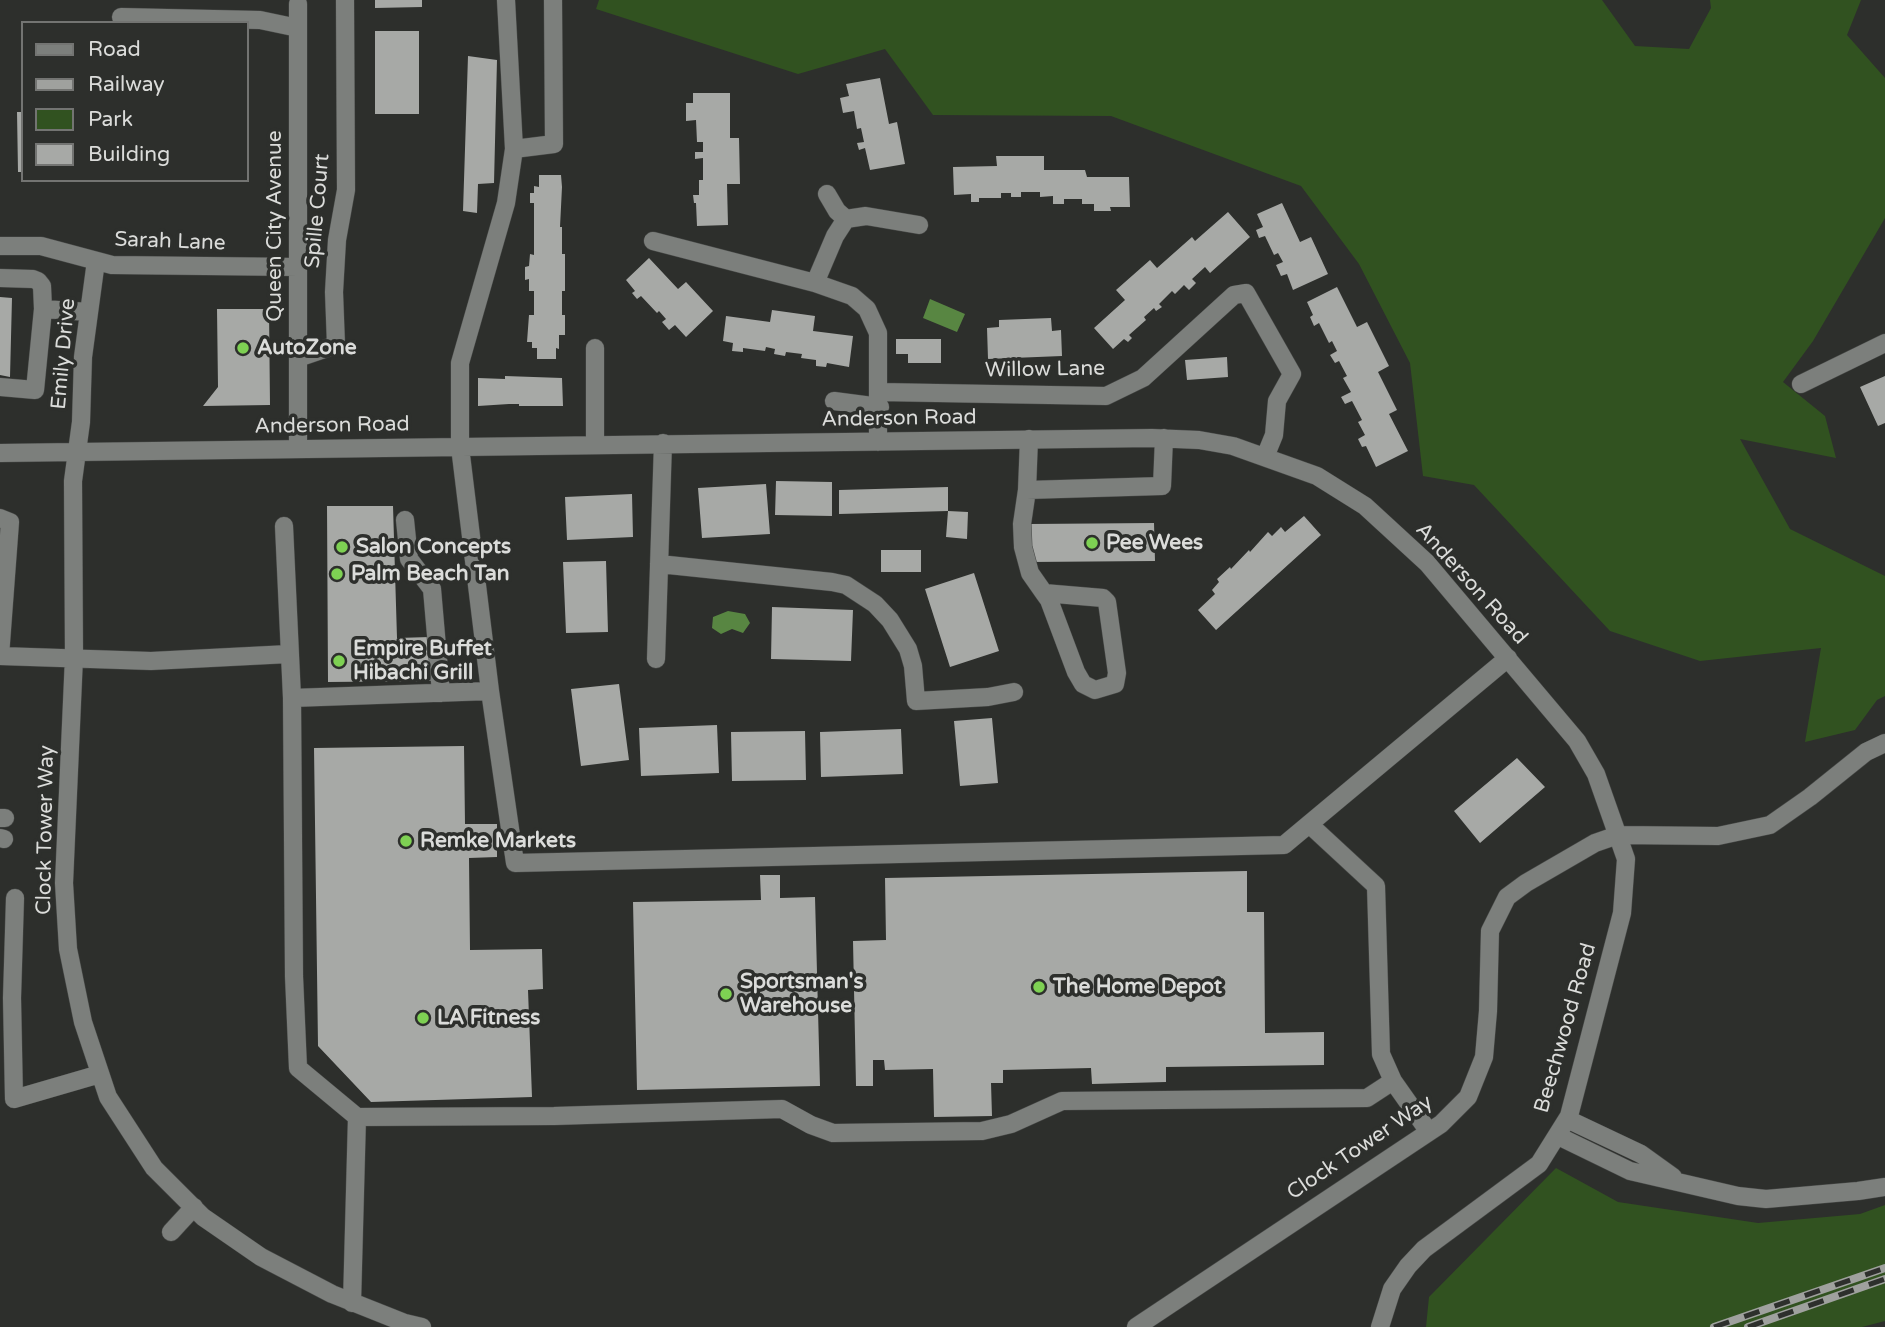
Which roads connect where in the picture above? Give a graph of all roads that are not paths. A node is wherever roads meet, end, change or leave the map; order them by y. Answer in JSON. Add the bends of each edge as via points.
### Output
{"nodes":[{"id":1,"x":345,"y":0,"type":"edge"},
{"id":2,"x":506,"y":0,"type":"edge"},
{"id":3,"x":553,"y":0,"type":"edge"},
{"id":4,"x":298,"y":4,"type":"dead end"},
{"id":5,"x":121,"y":17,"type":"dead end"},
{"id":6,"x":298,"y":28,"type":"junction"},
{"id":7,"x":514,"y":149,"type":"junction"},
{"id":8,"x":827,"y":194,"type":"dead end"},
{"id":9,"x":846,"y":219,"type":"junction"},
{"id":10,"x":919,"y":225,"type":"dead end"},
{"id":11,"x":653,"y":241,"type":"dead end"},
{"id":12,"x":0,"y":246,"type":"edge"},
{"id":13,"x":96,"y":261,"type":"junction"},
{"id":14,"x":298,"y":267,"type":"junction"},
{"id":15,"x":0,"y":278,"type":"edge"},
{"id":16,"x":815,"y":283,"type":"junction"},
{"id":17,"x":43,"y":309,"type":"junction"},
{"id":18,"x":89,"y":312,"type":"junction"},
{"id":19,"x":1885,"y":343,"type":"edge"},
{"id":20,"x":595,"y":348,"type":"dead end"},
{"id":21,"x":298,"y":358,"type":"junction"},
{"id":22,"x":1801,"y":384,"type":"dead end"},
{"id":23,"x":0,"y":387,"type":"edge"},
{"id":24,"x":880,"y":399,"type":"junction"},
{"id":25,"x":834,"y":401,"type":"dead end"},
{"id":26,"x":1164,"y":438,"type":"junction"},
{"id":27,"x":1029,"y":439,"type":"junction"},
{"id":28,"x":878,"y":442,"type":"junction"},
{"id":29,"x":663,"y":443,"type":"junction"},
{"id":30,"x":595,"y":445,"type":"junction"},
{"id":31,"x":460,"y":447,"type":"junction"},
{"id":32,"x":298,"y":449,"type":"junction"},
{"id":33,"x":76,"y":452,"type":"junction"},
{"id":34,"x":0,"y":453,"type":"edge"},
{"id":35,"x":1265,"y":457,"type":"junction"},
{"id":36,"x":1027,"y":490,"type":"junction"},
{"id":37,"x":0,"y":518,"type":"edge"},
{"id":38,"x":405,"y":520,"type":"dead end"},
{"id":39,"x":284,"y":526,"type":"dead end"},
{"id":40,"x":659,"y":564,"type":"junction"},
{"id":41,"x":1044,"y":593,"type":"junction"},
{"id":42,"x":2,"y":615,"type":"edge"},
{"id":43,"x":289,"y":654,"type":"junction"},
{"id":44,"x":0,"y":656,"type":"edge"},
{"id":45,"x":74,"y":657,"type":"junction"},
{"id":46,"x":1508,"y":658,"type":"junction"},
{"id":47,"x":656,"y":659,"type":"dead end"},
{"id":48,"x":490,"y":691,"type":"junction"},
{"id":49,"x":1014,"y":692,"type":"dead end"},
{"id":50,"x":441,"y":693,"type":"junction"},
{"id":51,"x":292,"y":698,"type":"junction"},
{"id":52,"x":1885,"y":743,"type":"edge"},
{"id":53,"x":1309,"y":824,"type":"junction"},
{"id":54,"x":1618,"y":835,"type":"junction"},
{"id":55,"x":15,"y":898,"type":"dead end"},
{"id":56,"x":7,"y":941,"type":"edge"},
{"id":57,"x":100,"y":1074,"type":"junction"},
{"id":58,"x":1393,"y":1080,"type":"junction"},
{"id":59,"x":7,"y":1098,"type":"edge"},
{"id":60,"x":357,"y":1117,"type":"junction"},
{"id":61,"x":1567,"y":1119,"type":"junction"},
{"id":62,"x":1429,"y":1132,"type":"junction"},
{"id":63,"x":1558,"y":1136,"type":"junction"},
{"id":64,"x":1679,"y":1181,"type":"junction"},
{"id":65,"x":1885,"y":1186,"type":"edge"},
{"id":66,"x":194,"y":1207,"type":"junction"},
{"id":67,"x":171,"y":1232,"type":"dead end"},
{"id":68,"x":352,"y":1303,"type":"junction"},
{"id":69,"x":422,"y":1327,"type":"edge"},
{"id":70,"x":1136,"y":1327,"type":"edge"},
{"id":71,"x":1380,"y":1327,"type":"edge"}],
"edges":[{"from":1,"to":21,"type":"street","name":"Spille Court","via":[[346,190],[337,240],[336,345]]},
{"from":2,"to":7,"type":"street"},
{"from":3,"to":7,"type":"street","via":[[554,144]]},
{"from":4,"to":6,"type":"street","name":"Queen City Avenue"},
{"from":5,"to":6,"type":"street","via":[[260,20]]},
{"from":6,"to":14,"type":"street","name":"Queen City Avenue"},
{"from":7,"to":31,"type":"street","via":[[506,203],[460,363]]},
{"from":8,"to":9,"type":"street"},
{"from":9,"to":10,"type":"street","via":[[866,216]]},
{"from":9,"to":16,"type":"street"},
{"from":11,"to":16,"type":"street"},
{"from":12,"to":13,"type":"street","name":"Sarah Lane","via":[[41,246]]},
{"from":13,"to":14,"type":"street","name":"Sarah Lane","via":[[112,265]]},
{"from":13,"to":18,"type":"street","name":"Emily Drive"},
{"from":14,"to":21,"type":"street","name":"Queen City Avenue"},
{"from":15,"to":17,"type":"street","via":[[38,281]]},
{"from":16,"to":24,"type":"street","via":[[852,296],[874,320]]},
{"from":17,"to":18,"type":"street"},
{"from":17,"to":23,"type":"street","via":[[35,390]]},
{"from":18,"to":33,"type":"street","name":"Emily Drive"},
{"from":19,"to":22,"type":"street"},
{"from":20,"to":30,"type":"street"},
{"from":21,"to":32,"type":"street","name":"Queen City Avenue"},
{"from":24,"to":25,"type":"street"},
{"from":24,"to":28,"type":"street"},
{"from":24,"to":35,"type":"street","name":"Willow Lane","via":[[1106,396],[1143,377],[1234,295],[1246,293],[1292,374],[1277,401],[1274,435]]},
{"from":26,"to":27,"type":"street","name":"Anderson Road"},
{"from":26,"to":35,"type":"street","name":"Anderson Road","via":[[1233,446]]},
{"from":26,"to":36,"type":"street","via":[[1162,486]]},
{"from":27,"to":28,"type":"street","name":"Anderson Road"},
{"from":27,"to":36,"type":"street"},
{"from":28,"to":29,"type":"street","name":"Anderson Road"},
{"from":29,"to":30,"type":"street","name":"Anderson Road"},
{"from":29,"to":40,"type":"street"},
{"from":30,"to":31,"type":"street","name":"Anderson Road"},
{"from":31,"to":32,"type":"street","name":"Anderson Road"},
{"from":31,"to":48,"type":"street"},
{"from":32,"to":33,"type":"street","name":"Anderson Road"},
{"from":33,"to":34,"type":"street","name":"Anderson Road"},
{"from":33,"to":45,"type":"street","name":"Clock Tower Way"},
{"from":35,"to":46,"type":"street","name":"Anderson Road","via":[[1317,476],[1365,506],[1427,563]]},
{"from":36,"to":41,"type":"street","via":[[1021,524],[1023,547],[1030,573]]},
{"from":37,"to":42,"type":"street","via":[[10,522]]},
{"from":38,"to":50,"type":"street","via":[[409,559],[432,589]]},
{"from":39,"to":43,"type":"street"},
{"from":40,"to":47,"type":"street"},
{"from":40,"to":49,"type":"street","via":[[846,585],[876,604],[908,649],[916,701]]},
{"from":41,"to":41,"type":"street","via":[[1083,684],[1095,690],[1115,684],[1107,602]]},
{"from":42,"to":44,"type":"street"},
{"from":43,"to":45,"type":"street","via":[[151,661]]},
{"from":43,"to":51,"type":"street"},
{"from":44,"to":45,"type":"street"},
{"from":45,"to":57,"type":"street","name":"Clock Tower Way","via":[[64,883],[68,948],[83,1023]]},
{"from":46,"to":53,"type":"street"},
{"from":46,"to":54,"type":"street","name":"Anderson Road","via":[[1577,740]]},
{"from":48,"to":50,"type":"street"},
{"from":48,"to":53,"type":"street","via":[[515,863],[1284,845]]},
{"from":50,"to":51,"type":"street"},
{"from":51,"to":60,"type":"street","via":[[298,1068]]},
{"from":52,"to":54,"type":"street","via":[[1866,751],[1770,825],[1718,836]]},
{"from":53,"to":58,"type":"street","via":[[1376,886],[1381,1054]]},
{"from":54,"to":61,"type":"street","name":"Beechwood Road","via":[[1626,859],[1622,913]]},
{"from":54,"to":62,"type":"street","name":"Clock Tower Way","via":[[1595,843],[1507,897],[1490,931],[1484,1057],[1468,1097]]},
{"from":55,"to":56,"type":"street"},
{"from":56,"to":59,"type":"street"},
{"from":57,"to":59,"type":"street"},
{"from":57,"to":66,"type":"street","name":"Clock Tower Way","via":[[108,1097],[154,1168]]},
{"from":58,"to":60,"type":"street","via":[[1367,1098],[1062,1101],[1011,1124],[982,1131],[833,1133],[782,1109]]},
{"from":58,"to":62,"type":"street"},
{"from":60,"to":68,"type":"street"},
{"from":61,"to":63,"type":"street","name":"Beechwood Road"},
{"from":61,"to":64,"type":"street","via":[[1642,1154]]},
{"from":62,"to":70,"type":"street","name":"Clock Tower Way"},
{"from":63,"to":64,"type":"street","via":[[1630,1171]]},
{"from":63,"to":71,"type":"street","name":"Beechwood Road","via":[[1539,1164],[1424,1249],[1408,1266],[1392,1289]]},
{"from":64,"to":65,"type":"street","via":[[1766,1199]]},
{"from":66,"to":67,"type":"street"},
{"from":66,"to":68,"type":"street","name":"Clock Tower Way","via":[[261,1257]]},
{"from":68,"to":69,"type":"street","name":"Clock Tower Way"}]}
